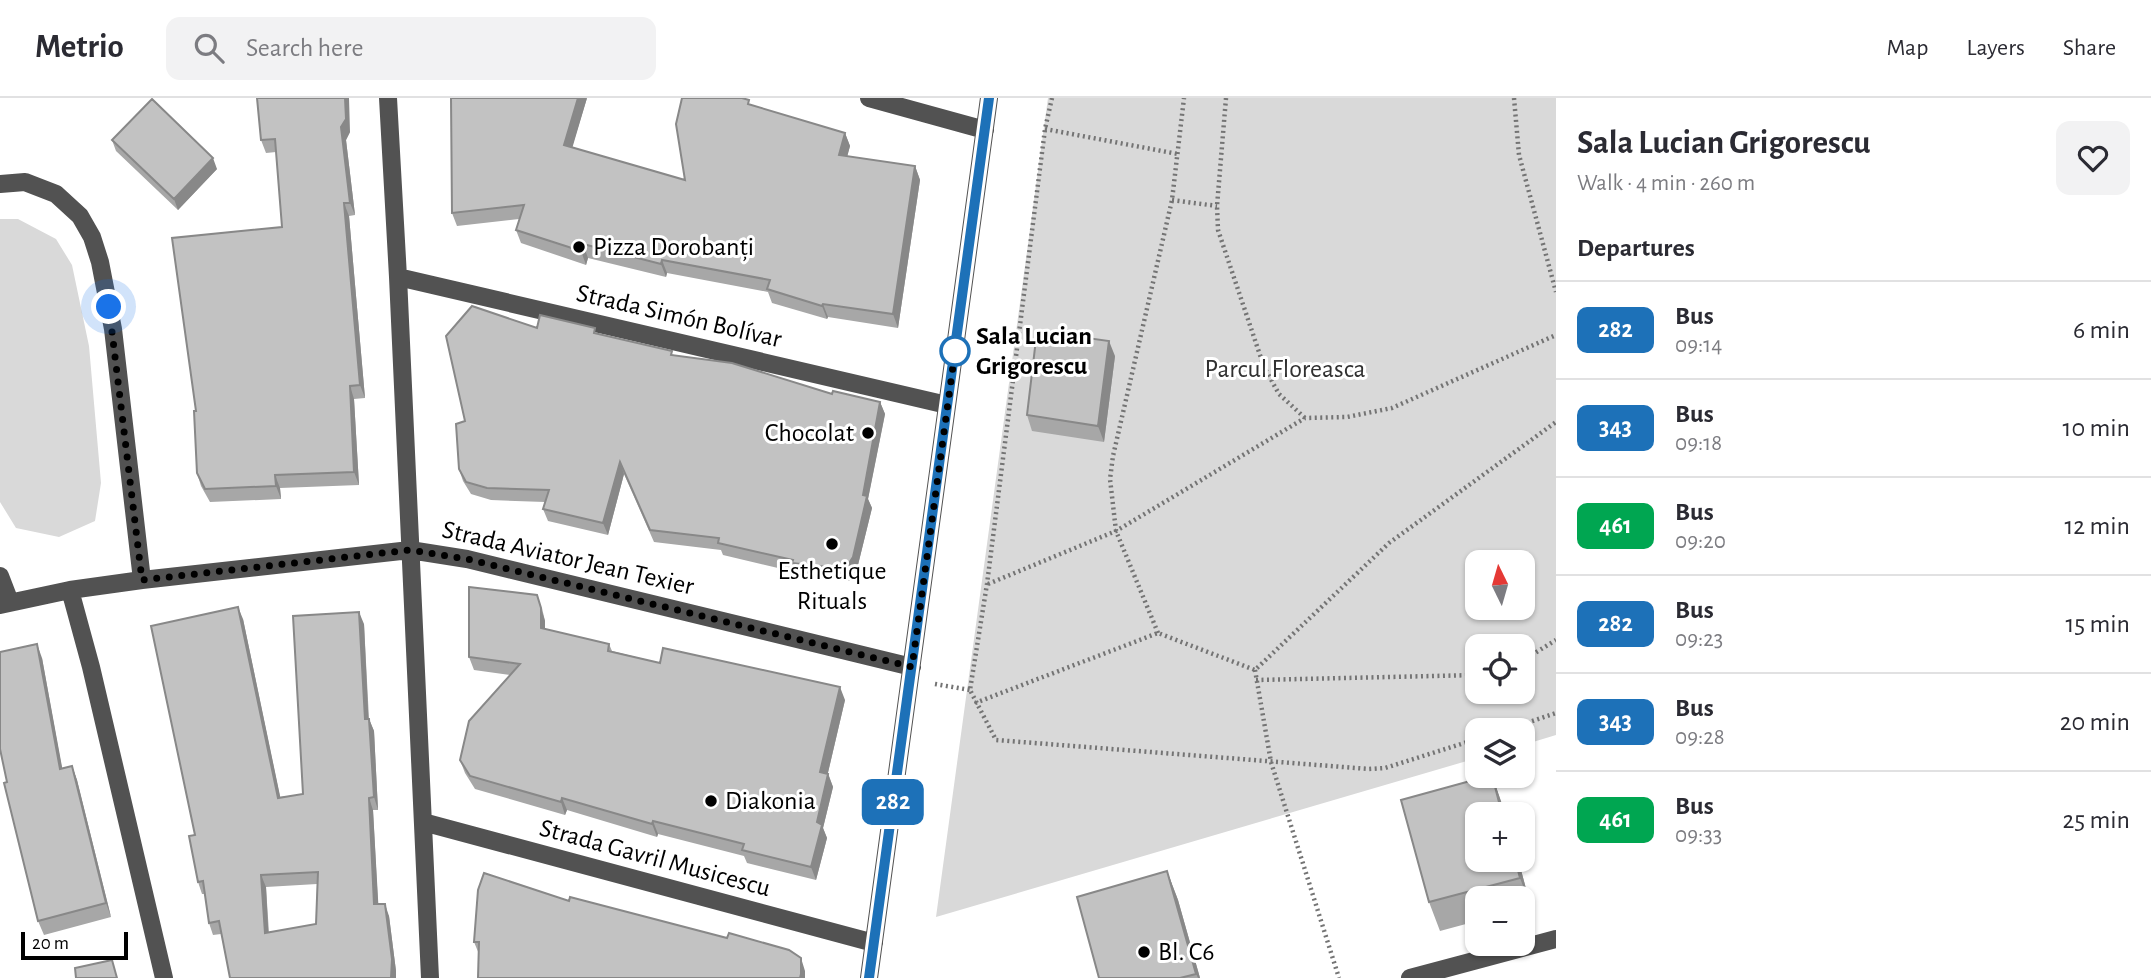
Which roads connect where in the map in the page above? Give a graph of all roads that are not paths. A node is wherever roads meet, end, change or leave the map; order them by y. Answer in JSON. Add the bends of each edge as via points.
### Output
{"nodes":[{"id":1,"x":388,"y":98,"type":"edge"},
{"id":2,"x":869,"y":98,"type":"edge"},
{"id":3,"x":989,"y":98,"type":"edge"},
{"id":4,"x":985,"y":130,"type":"junction"},
{"id":5,"x":0,"y":184,"type":"edge"},
{"id":6,"x":398,"y":277,"type":"junction"},
{"id":7,"x":947,"y":405,"type":"junction"},
{"id":8,"x":410,"y":550,"type":"junction"},
{"id":9,"x":0,"y":576,"type":"edge"},
{"id":10,"x":142,"y":580,"type":"junction"},
{"id":11,"x":70,"y":590,"type":"junction"},
{"id":12,"x":5,"y":604,"type":"edge"},
{"id":13,"x":911,"y":673,"type":"junction"},
{"id":14,"x":424,"y":822,"type":"junction"},
{"id":15,"x":1556,"y":939,"type":"edge"},
{"id":16,"x":874,"y":943,"type":"junction"},
{"id":17,"x":1468,"y":971,"type":"edge"},
{"id":18,"x":164,"y":978,"type":"edge"},
{"id":19,"x":430,"y":978,"type":"edge"},
{"id":20,"x":869,"y":978,"type":"edge"},
{"id":21,"x":1410,"y":978,"type":"edge"}],
"edges":[{"from":1,"to":6,"type":"street"},
{"from":2,"to":4,"type":"street"},
{"from":3,"to":4,"type":"street"},
{"from":4,"to":7,"type":"street"},
{"from":5,"to":10,"type":"street","via":[[25,182],[56,194],[80,216],[92,237],[113,329]]},
{"from":6,"to":7,"type":"street","name":"Strada Simón Bolívar"},
{"from":6,"to":8,"type":"street"},
{"from":7,"to":13,"type":"street"},
{"from":8,"to":10,"type":"street","name":"Strada Aviator Jean Texier"},
{"from":8,"to":13,"type":"street","name":"Strada Aviator Jean Texier","via":[[467,559]]},
{"from":8,"to":14,"type":"street"},
{"from":9,"to":12,"type":"street"},
{"from":10,"to":11,"type":"street","name":"Strada Aviator Jean Texier"},
{"from":11,"to":12,"type":"street","name":"Strada Aviator Jean Texier"},
{"from":11,"to":18,"type":"street"},
{"from":13,"to":16,"type":"street"},
{"from":14,"to":16,"type":"street","name":"Strada Gavril Musicescu"},
{"from":14,"to":19,"type":"street"},
{"from":15,"to":17,"type":"street"},
{"from":16,"to":20,"type":"street"},
{"from":17,"to":21,"type":"street"}]}
